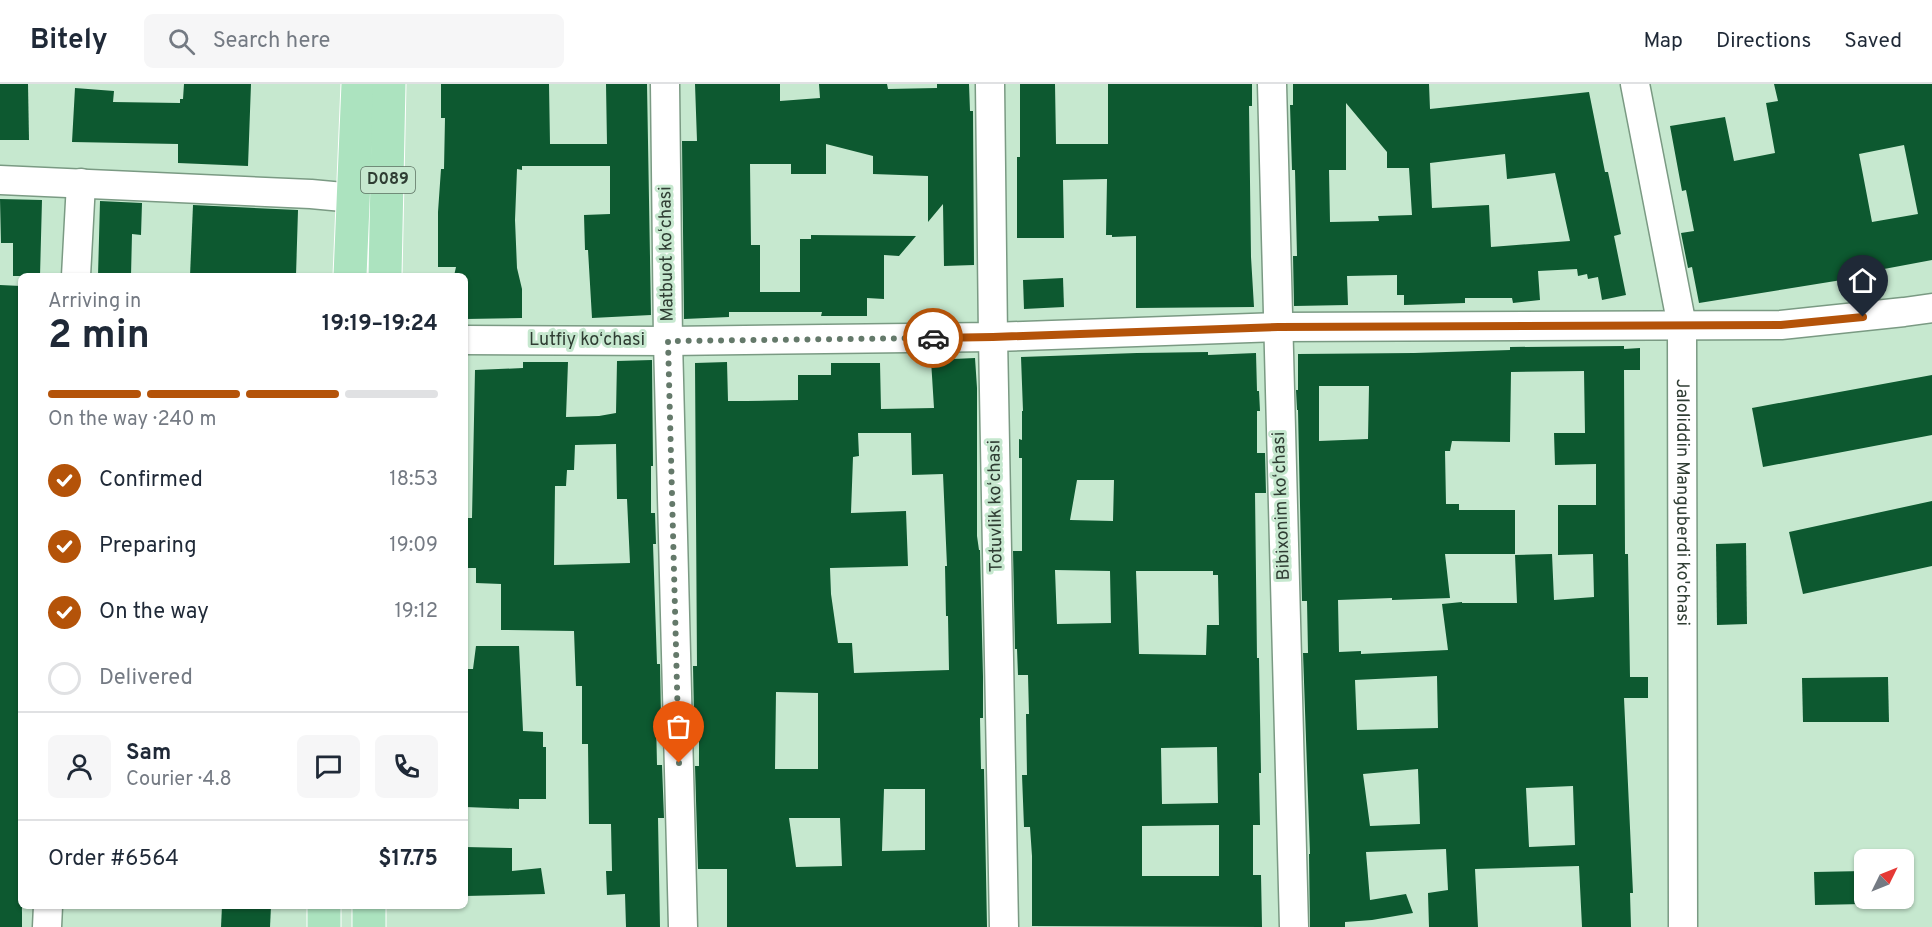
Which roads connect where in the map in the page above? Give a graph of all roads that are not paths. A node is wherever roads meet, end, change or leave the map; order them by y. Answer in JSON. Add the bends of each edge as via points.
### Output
{"nodes":[{"id":1,"x":358,"y":84,"type":"edge"},
{"id":2,"x":389,"y":84,"type":"edge"},
{"id":3,"x":665,"y":84,"type":"edge"},
{"id":4,"x":990,"y":84,"type":"edge"},
{"id":5,"x":1272,"y":84,"type":"edge"},
{"id":6,"x":1635,"y":84,"type":"edge"},
{"id":7,"x":0,"y":180,"type":"edge"},
{"id":8,"x":355,"y":182,"type":"junction"},
{"id":9,"x":81,"y":183,"type":"junction"},
{"id":10,"x":76,"y":273,"type":"edge"},
{"id":11,"x":350,"y":273,"type":"edge"},
{"id":12,"x":385,"y":273,"type":"edge"},
{"id":13,"x":1932,"y":308,"type":"edge"},
{"id":14,"x":1682,"y":326,"type":"junction"},
{"id":15,"x":1278,"y":327,"type":"junction"},
{"id":16,"x":993,"y":337,"type":"junction"},
{"id":17,"x":468,"y":340,"type":"edge"},
{"id":18,"x":668,"y":341,"type":"junction"},
{"id":19,"x":48,"y":909,"type":"edge"},
{"id":20,"x":324,"y":909,"type":"edge"},
{"id":21,"x":369,"y":909,"type":"edge"},
{"id":22,"x":47,"y":927,"type":"edge"},
{"id":23,"x":324,"y":927,"type":"edge"},
{"id":24,"x":369,"y":927,"type":"edge"},
{"id":25,"x":683,"y":927,"type":"edge"},
{"id":26,"x":1004,"y":927,"type":"edge"},
{"id":27,"x":1294,"y":927,"type":"edge"},
{"id":28,"x":1683,"y":927,"type":"edge"}],
"edges":[{"from":1,"to":8,"type":"main road","number":"D089"},
{"from":2,"to":12,"type":"main road","number":"D089"},
{"from":3,"to":18,"type":"street","name":"Matbuot koʻchasi"},
{"from":4,"to":16,"type":"street","name":"Totuvlik koʻchasi"},
{"from":5,"to":15,"type":"street","name":"Bibixonim koʻchasi"},
{"from":6,"to":14,"type":"street","name":"Jaloliddin Manguberdi ko'chasi"},
{"from":7,"to":9,"type":"street"},
{"from":8,"to":9,"type":"street"},
{"from":8,"to":11,"type":"main road","number":"D089"},
{"from":9,"to":10,"type":"street"},
{"from":13,"to":14,"type":"street","name":"Lutfiy koʻchasi","via":[[1781,325]]},
{"from":14,"to":15,"type":"street","name":"Lutfiy koʻchasi"},
{"from":14,"to":28,"type":"street","name":"Jaloliddin Manguberdi ko'chasi"},
{"from":15,"to":16,"type":"street","name":"Lutfiy koʻchasi"},
{"from":15,"to":27,"type":"street","name":"Bibixonim koʻchasi"},
{"from":16,"to":18,"type":"street","name":"Lutfiy koʻchasi"},
{"from":16,"to":26,"type":"street","name":"Totuvlik koʻchasi"},
{"from":17,"to":18,"type":"street","name":"Lutfiy koʻchasi"},
{"from":18,"to":25,"type":"street","name":"Matbuot koʻchasi"},
{"from":19,"to":22,"type":"street"},
{"from":20,"to":23,"type":"main road"},
{"from":21,"to":24,"type":"main road"}]}
